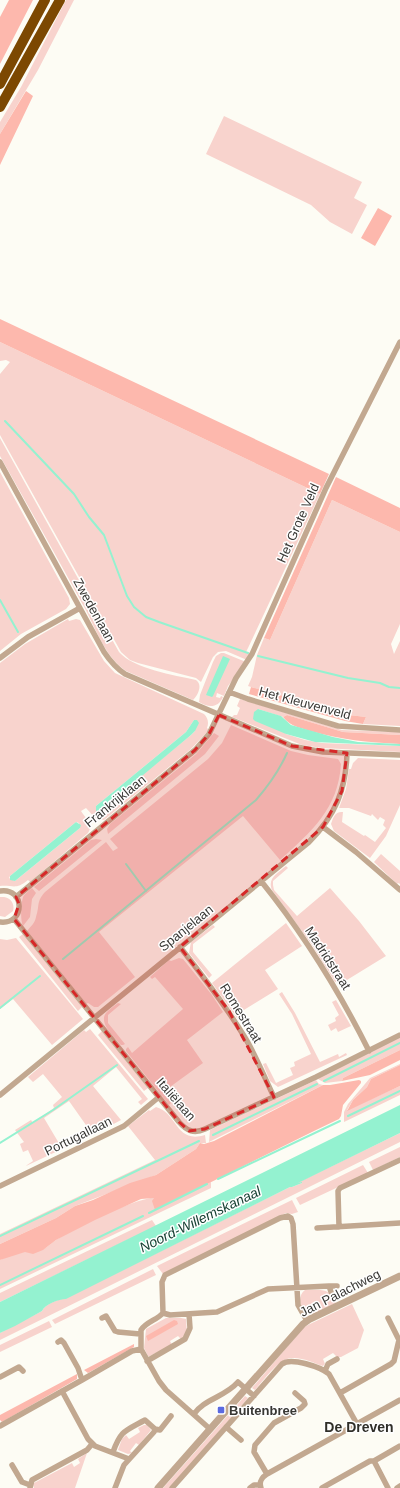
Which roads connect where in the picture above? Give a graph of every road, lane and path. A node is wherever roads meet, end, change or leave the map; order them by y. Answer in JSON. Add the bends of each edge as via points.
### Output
{"nodes":[{"id":1,"x":45,"y":0,"type":"edge"},
{"id":2,"x":60,"y":0,"type":"edge"},
{"id":3,"x":0,"y":84,"type":"edge"},
{"id":4,"x":0,"y":107,"type":"edge"},
{"id":5,"x":400,"y":342,"type":"edge"},
{"id":6,"x":0,"y":462,"type":"edge"},
{"id":7,"x":80,"y":608,"type":"junction"},
{"id":8,"x":0,"y":658,"type":"edge"},
{"id":9,"x":229,"y":692,"type":"junction"},
{"id":10,"x":219,"y":715,"type":"junction"},
{"id":11,"x":400,"y":730,"type":"edge"},
{"id":12,"x":347,"y":753,"type":"junction"},
{"id":13,"x":400,"y":755,"type":"edge"},
{"id":14,"x":323,"y":827,"type":"junction"},
{"id":15,"x":261,"y":881,"type":"junction"},
{"id":16,"x":400,"y":890,"type":"edge"},
{"id":17,"x":0,"y":891,"type":"edge"},
{"id":18,"x":16,"y":897,"type":"junction"},
{"id":19,"x":14,"y":919,"type":"junction"},
{"id":20,"x":0,"y":922,"type":"edge"},
{"id":21,"x":180,"y":948,"type":"junction"},
{"id":22,"x":94,"y":1017,"type":"junction"},
{"id":23,"x":400,"y":1035,"type":"edge"},
{"id":24,"x":369,"y":1051,"type":"junction"},
{"id":25,"x":0,"y":1094,"type":"edge"},
{"id":26,"x":159,"y":1097,"type":"junction"},
{"id":27,"x":274,"y":1097,"type":"junction"},
{"id":28,"x":400,"y":1160,"type":"edge"},
{"id":29,"x":0,"y":1186,"type":"edge"},
{"id":30,"x":400,"y":1223,"type":"edge"},
{"id":31,"x":339,"y":1226,"type":"junction"},
{"id":32,"x":316,"y":1228,"type":"dead end"},
{"id":33,"x":400,"y":1276,"type":"edge"},
{"id":34,"x":337,"y":1286,"type":"dead end"},
{"id":35,"x":297,"y":1287,"type":"junction"},
{"id":36,"x":163,"y":1313,"type":"junction"},
{"id":37,"x":189,"y":1314,"type":"junction"},
{"id":38,"x":102,"y":1318,"type":"dead end"},
{"id":39,"x":388,"y":1318,"type":"dead end"},
{"id":40,"x":307,"y":1321,"type":"junction"},
{"id":41,"x":140,"y":1334,"type":"junction"},
{"id":42,"x":58,"y":1342,"type":"dead end"},
{"id":43,"x":141,"y":1349,"type":"junction"},
{"id":44,"x":336,"y":1359,"type":"dead end"},
{"id":45,"x":147,"y":1360,"type":"junction"},
{"id":46,"x":23,"y":1371,"type":"dead end"},
{"id":47,"x":325,"y":1371,"type":"junction"},
{"id":48,"x":0,"y":1377,"type":"edge"},
{"id":49,"x":82,"y":1380,"type":"junction"},
{"id":50,"x":246,"y":1388,"type":"junction"},
{"id":51,"x":62,"y":1391,"type":"junction"},
{"id":52,"x":295,"y":1393,"type":"dead end"},
{"id":53,"x":340,"y":1393,"type":"junction"},
{"id":54,"x":254,"y":1396,"type":"junction"},
{"id":55,"x":400,"y":1400,"type":"edge"},
{"id":56,"x":194,"y":1414,"type":"junction"},
{"id":57,"x":171,"y":1416,"type":"dead end"},
{"id":58,"x":357,"y":1424,"type":"junction"},
{"id":59,"x":0,"y":1426,"type":"edge"},
{"id":60,"x":226,"y":1427,"type":"junction"},
{"id":61,"x":155,"y":1429,"type":"junction"},
{"id":62,"x":210,"y":1429,"type":"junction"},
{"id":63,"x":241,"y":1440,"type":"dead end"},
{"id":64,"x":92,"y":1444,"type":"junction"},
{"id":65,"x":400,"y":1446,"type":"edge"},
{"id":66,"x":113,"y":1452,"type":"junction"},
{"id":67,"x":129,"y":1460,"type":"junction"},
{"id":68,"x":374,"y":1461,"type":"junction"},
{"id":69,"x":12,"y":1464,"type":"dead end"},
{"id":70,"x":267,"y":1474,"type":"junction"},
{"id":71,"x":30,"y":1486,"type":"edge"},
{"id":72,"x":260,"y":1486,"type":"edge"},
{"id":73,"x":400,"y":1486,"type":"edge"},
{"id":74,"x":110,"y":1488,"type":"edge"},
{"id":75,"x":115,"y":1488,"type":"edge"},
{"id":76,"x":158,"y":1488,"type":"edge"},
{"id":77,"x":172,"y":1488,"type":"edge"},
{"id":78,"x":250,"y":1488,"type":"edge"},
{"id":79,"x":322,"y":1488,"type":"edge"},
{"id":80,"x":388,"y":1488,"type":"edge"},
{"id":81,"x":397,"y":1488,"type":"edge"}],
"edges":[{"from":1,"to":3,"type":"highway"},
{"from":2,"to":4,"type":"highway"},
{"from":5,"to":9,"type":"street","name":"Het Grote Veld","via":[[326,488],[252,654]]},
{"from":6,"to":7,"type":"street","name":"Zwedenlaan"},
{"from":7,"to":8,"type":"street","via":[[28,637]]},
{"from":7,"to":10,"type":"street","name":"Zwedenlaan","via":[[108,658],[118,669]]},
{"from":9,"to":10,"type":"street","name":"Het Grote Veld"},
{"from":9,"to":11,"type":"street","name":"Het Kleuvenveld","via":[[338,726]]},
{"from":10,"to":12,"type":"street","name":"Zwedenlaan","via":[[292,746]]},
{"from":10,"to":18,"type":"street","name":"Frankrijklaan","via":[[209,734],[195,750]]},
{"from":12,"to":13,"type":"street","name":"Zwedenlaan"},
{"from":12,"to":14,"type":"street","name":"Spanjelaan","via":[[342,791]]},
{"from":14,"to":15,"type":"street","name":"Spanjelaan","via":[[309,842]]},
{"from":14,"to":16,"type":"street"},
{"from":15,"to":21,"type":"street","name":"Spanjelaan"},
{"from":15,"to":24,"type":"street","name":"Madridstraat","via":[[321,965]]},
{"from":17,"to":18,"type":"street","via":[[8,891]]},
{"from":18,"to":19,"type":"street","via":[[20,908]]},
{"from":19,"to":20,"type":"street"},
{"from":19,"to":22,"type":"street","name":"Italiëlaan"},
{"from":21,"to":22,"type":"street","name":"Spanjelaan"},
{"from":21,"to":27,"type":"street","name":"Romestraat","via":[[229,1011]]},
{"from":22,"to":25,"type":"street","name":"Spanjelaan"},
{"from":22,"to":26,"type":"street","name":"Italiëlaan"},
{"from":23,"to":24,"type":"street","name":"Italiëlaan"},
{"from":24,"to":27,"type":"street","name":"Italiëlaan"},
{"from":26,"to":27,"type":"street","name":"Italiëlaan","via":[[184,1128],[195,1132]]},
{"from":26,"to":29,"type":"street","name":"Portugallaan","via":[[124,1126]]},
{"from":28,"to":31,"type":"street","via":[[340,1188]]},
{"from":30,"to":31,"type":"street"},
{"from":31,"to":32,"type":"street"},
{"from":33,"to":40,"type":"street","name":"Jan Palachweg"},
{"from":34,"to":35,"type":"street","via":[[330,1289]]},
{"from":35,"to":36,"type":"street","via":[[294,1224],[291,1218],[284,1216],[165,1275],[162,1282]]},
{"from":35,"to":37,"type":"street","via":[[264,1289],[217,1312]]},
{"from":35,"to":40,"type":"street","via":[[298,1305]]},
{"from":36,"to":37,"type":"street"},
{"from":36,"to":41,"type":"street","via":[[143,1327]]},
{"from":37,"to":45,"type":"street","via":[[190,1328],[185,1339]]},
{"from":38,"to":41,"type":"street","via":[[106,1316],[118,1332]]},
{"from":39,"to":53,"type":"street","via":[[399,1340],[394,1361]]},
{"from":40,"to":50,"type":"street","name":"Jan Palachweg"},
{"from":41,"to":43,"type":"street"},
{"from":42,"to":49,"type":"street","via":[[64,1342]]},
{"from":43,"to":45,"type":"street"},
{"from":43,"to":49,"type":"street","via":[[132,1351]]},
{"from":44,"to":47,"type":"street","via":[[328,1364]]},
{"from":45,"to":56,"type":"street","via":[[166,1390]]},
{"from":46,"to":48,"type":"street","via":[[19,1366]]},
{"from":47,"to":53,"type":"street"},
{"from":47,"to":54,"type":"street","via":[[287,1361]]},
{"from":49,"to":51,"type":"street"},
{"from":50,"to":54,"type":"street"},
{"from":50,"to":56,"type":"street","via":[[238,1382],[230,1390],[200,1407]]},
{"from":50,"to":62,"type":"street","name":"Jan Palachweg"},
{"from":51,"to":59,"type":"street"},
{"from":51,"to":64,"type":"street"},
{"from":52,"to":70,"type":"street","via":[[305,1404],[274,1424],[255,1445],[254,1452]]},
{"from":53,"to":58,"type":"street"},
{"from":54,"to":60,"type":"street"},
{"from":55,"to":58,"type":"street"},
{"from":56,"to":62,"type":"street"},
{"from":57,"to":61,"type":"street","via":[[160,1430]]},
{"from":58,"to":70,"type":"street"},
{"from":60,"to":63,"type":"street"},
{"from":60,"to":77,"type":"street"},
{"from":61,"to":66,"type":"street","via":[[145,1420],[120,1436]]},
{"from":61,"to":67,"type":"street"},
{"from":62,"to":76,"type":"street","name":"Jan Palachweg"},
{"from":64,"to":66,"type":"street"},
{"from":64,"to":71,"type":"street","via":[[87,1450],[32,1480]]},
{"from":65,"to":68,"type":"street"},
{"from":66,"to":67,"type":"street"},
{"from":67,"to":75,"type":"street","via":[[124,1465]]},
{"from":68,"to":79,"type":"street"},
{"from":68,"to":80,"type":"street"},
{"from":69,"to":71,"type":"street","via":[[22,1482]]},
{"from":70,"to":72,"type":"street"},
{"from":72,"to":78,"type":"street","via":[[254,1485]]},
{"from":73,"to":81,"type":"street"},
{"from":74,"to":75,"type":"street"}]}
